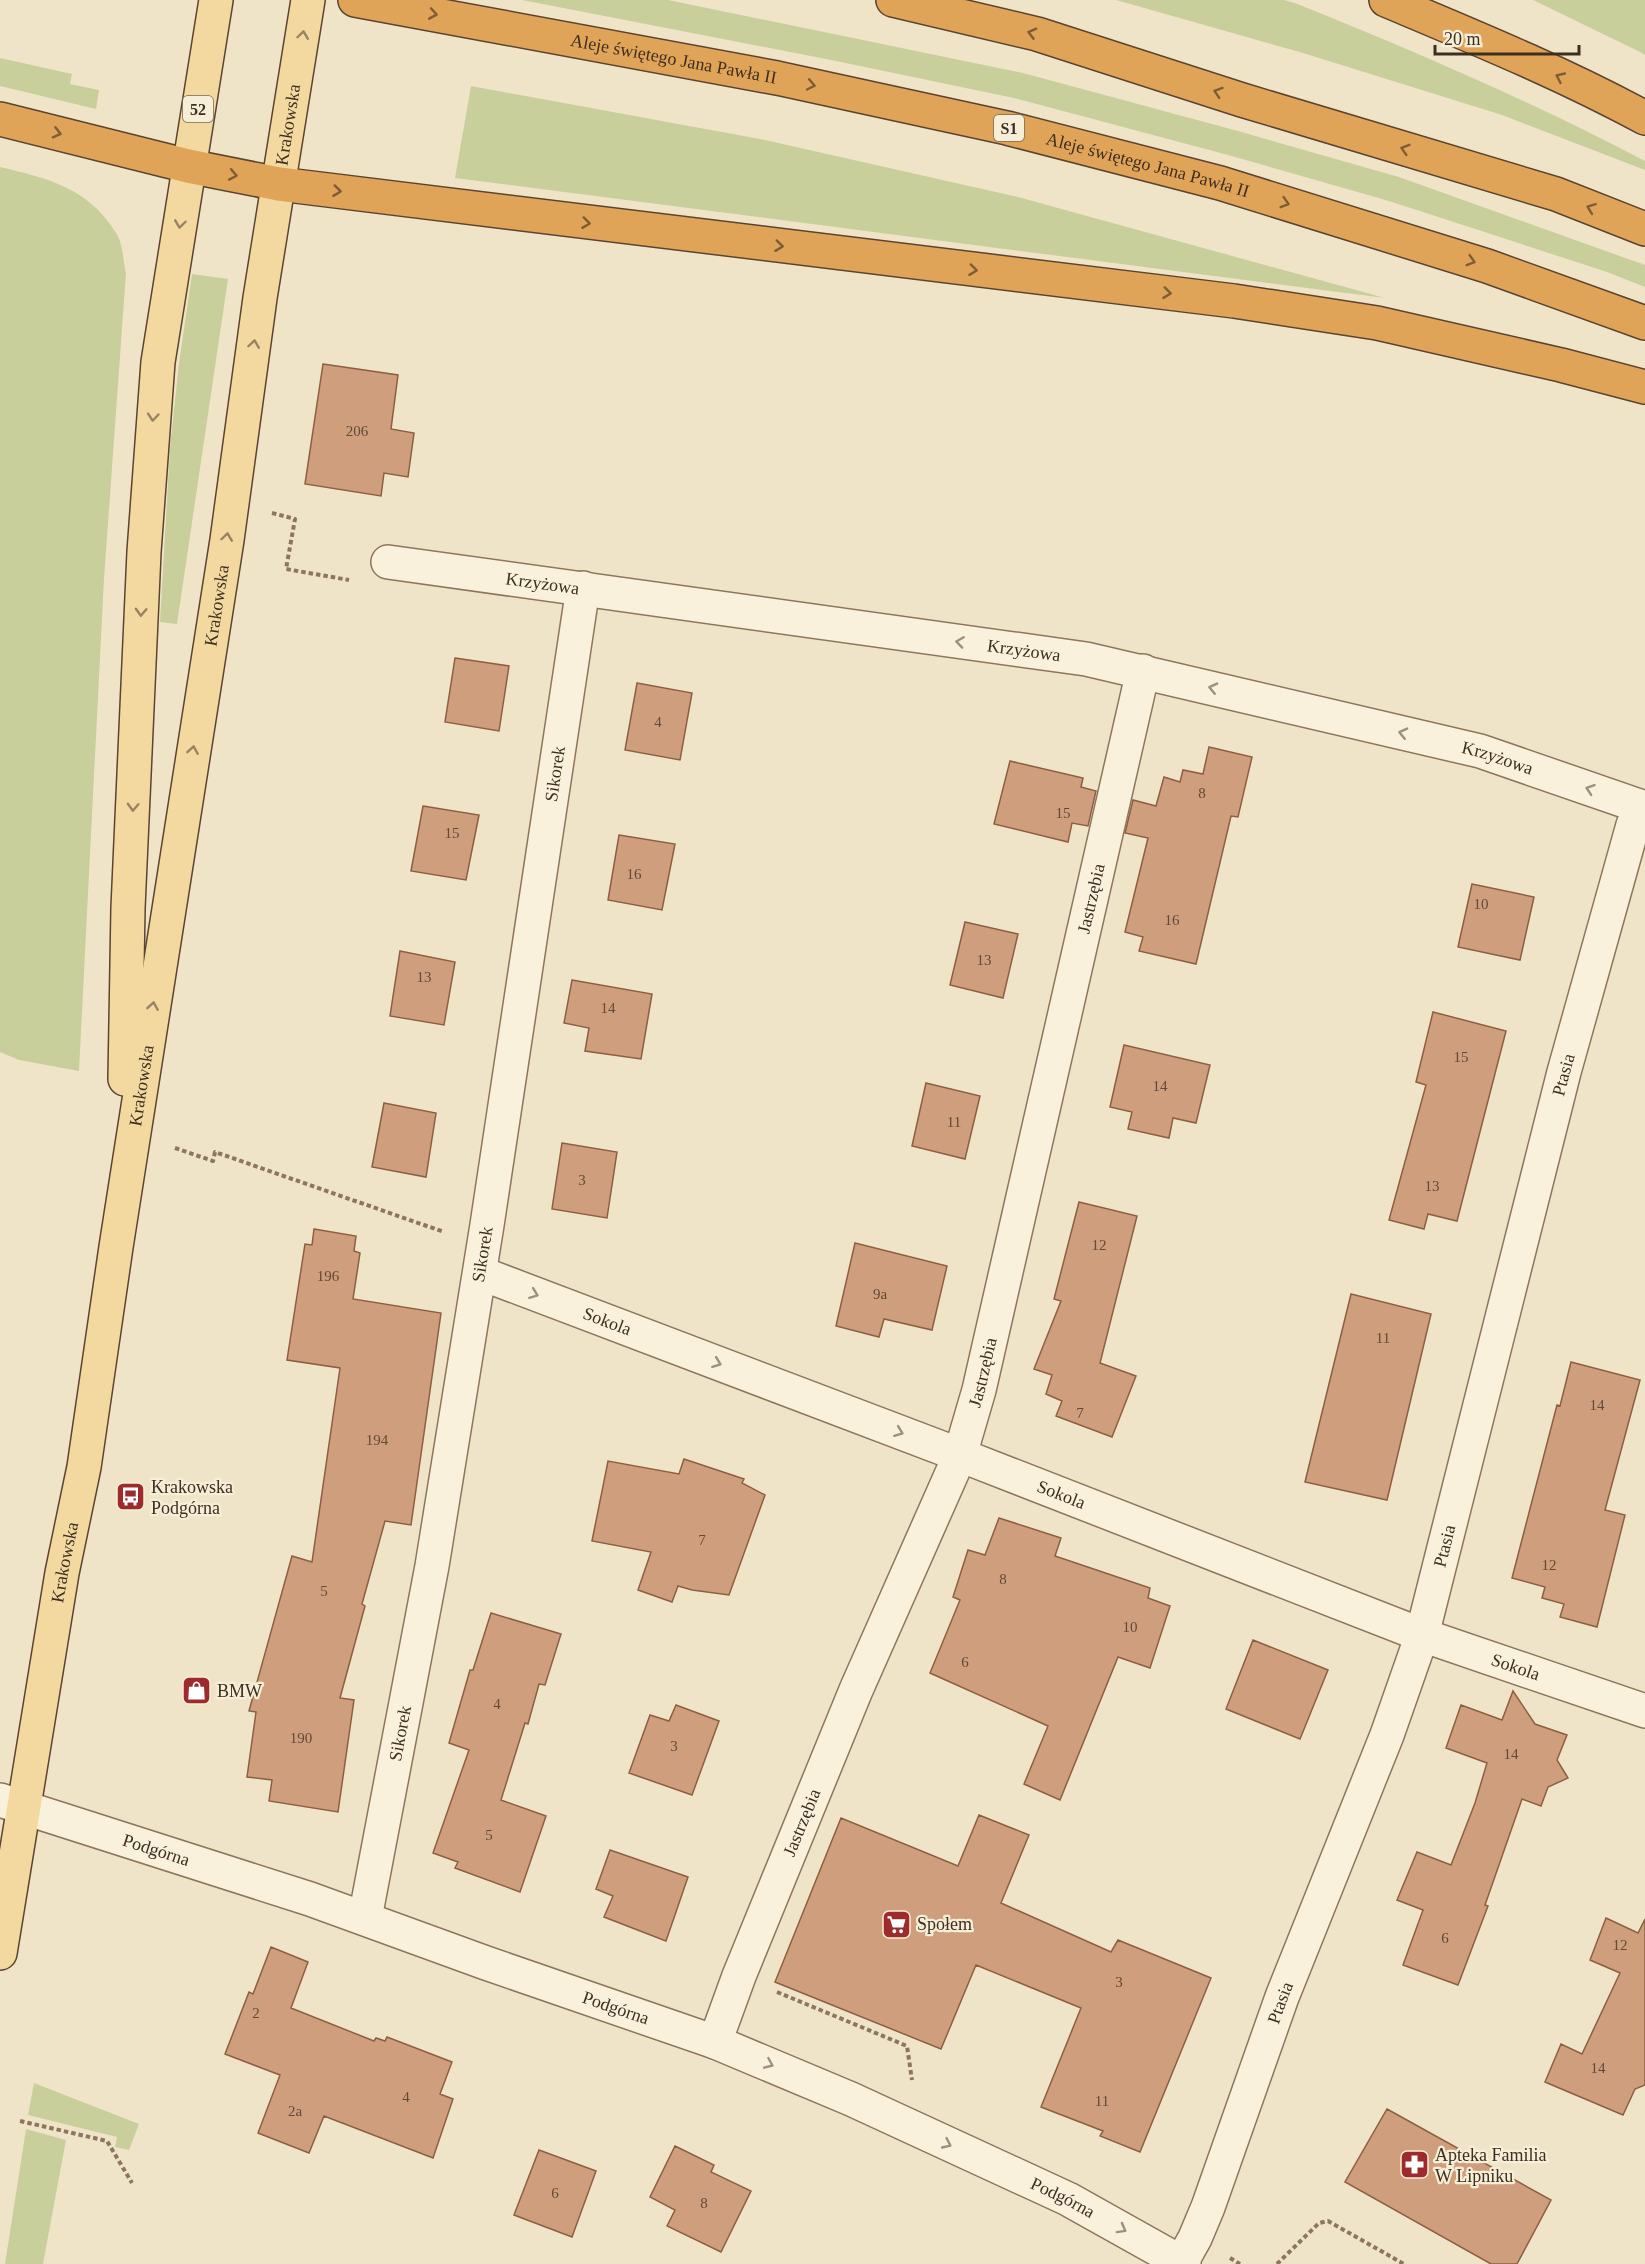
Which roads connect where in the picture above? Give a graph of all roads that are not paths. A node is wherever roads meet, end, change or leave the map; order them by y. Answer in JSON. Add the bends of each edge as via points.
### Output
{"nodes":[{"id":1,"x":216,"y":0,"type":"edge"},
{"id":2,"x":308,"y":0,"type":"edge"},
{"id":3,"x":355,"y":0,"type":"edge"},
{"id":4,"x":893,"y":0,"type":"edge"},
{"id":5,"x":1386,"y":0,"type":"edge"},
{"id":6,"x":1645,"y":118,"type":"edge"},
{"id":7,"x":0,"y":119,"type":"edge"},
{"id":8,"x":188,"y":166,"type":"junction"},
{"id":9,"x":279,"y":184,"type":"junction"},
{"id":10,"x":1645,"y":229,"type":"edge"},
{"id":11,"x":1645,"y":323,"type":"edge"},
{"id":12,"x":1645,"y":387,"type":"edge"},
{"id":13,"x":388,"y":562,"type":"dead end"},
{"id":14,"x":583,"y":588,"type":"junction"},
{"id":15,"x":1143,"y":671,"type":"junction"},
{"id":16,"x":1643,"y":807,"type":"edge"},
{"id":17,"x":122,"y":1210,"type":"junction"},
{"id":18,"x":480,"y":1273,"type":"junction"},
{"id":19,"x":960,"y":1455,"type":"junction"},
{"id":20,"x":1422,"y":1635,"type":"junction"},
{"id":21,"x":1645,"y":1711,"type":"edge"},
{"id":22,"x":11,"y":1804,"type":"edge"},
{"id":23,"x":365,"y":1918,"type":"junction"},
{"id":24,"x":0,"y":1953,"type":"edge"},
{"id":25,"x":715,"y":2042,"type":"junction"},
{"id":26,"x":1183,"y":2263,"type":"edge"}],
"edges":[{"from":1,"to":8,"type":"main road","name":"Krakowska","number":"52"},
{"from":9,"to":2,"type":"main road","name":"Krakowska","number":"52","one_way":true},
{"from":3,"to":11,"type":"highway","name":"Aleje świętego Jana Pawła II","number":"S1","one_way":true,"via":[[777,78],[1007,128],[1220,183],[1487,266]]},
{"from":10,"to":4,"type":"highway","one_way":true,"via":[[1556,194],[1253,104],[1036,34]]},
{"from":6,"to":5,"type":"highway","one_way":true,"via":[[1484,41]]},
{"from":7,"to":8,"type":"highway","one_way":true},
{"from":8,"to":9,"type":"highway","one_way":true},
{"from":8,"to":17,"type":"main road","name":"Krakowska","number":"52","one_way":true,"via":[[158,362],[146,516],[128,908]]},
{"from":9,"to":12,"type":"highway","one_way":true,"via":[[1234,301],[1377,323]]},
{"from":17,"to":9,"type":"main road","name":"Krakowska","number":"52","one_way":true},
{"from":13,"to":14,"type":"street","name":"Krzyżowa"},
{"from":15,"to":14,"type":"street","name":"Krzyżowa","one_way":true,"via":[[1086,659]]},
{"from":14,"to":18,"type":"street","name":"Sikorek"},
{"from":16,"to":15,"type":"street","name":"Krzyżowa","one_way":true,"via":[[1480,751]]},
{"from":15,"to":19,"type":"street","name":"Jastrzębia","via":[[979,1390]]},
{"from":16,"to":20,"type":"street","name":"Ptasia","via":[[1633,825],[1564,1072]]},
{"from":17,"to":22,"type":"main road","name":"Krakowska","number":"52","via":[[84,1467]]},
{"from":18,"to":19,"type":"street","name":"Sokola","one_way":true},
{"from":18,"to":23,"type":"street","name":"Sikorek","via":[[432,1566]]},
{"from":19,"to":20,"type":"street","name":"Sokola"},
{"from":19,"to":25,"type":"street","name":"Jastrzębia","via":[[856,1690]]},
{"from":20,"to":21,"type":"street","name":"Sokola"},
{"from":20,"to":26,"type":"street","name":"Ptasia","via":[[1387,1735],[1282,1997],[1208,2207]]},
{"from":22,"to":23,"type":"street","name":"Podgórna"},
{"from":22,"to":24,"type":"main road","name":"Krakowska","number":"52"},
{"from":23,"to":25,"type":"street","name":"Podgórna"},
{"from":25,"to":26,"type":"street","name":"Podgórna","one_way":true,"via":[[851,2099],[1068,2199]]}]}
